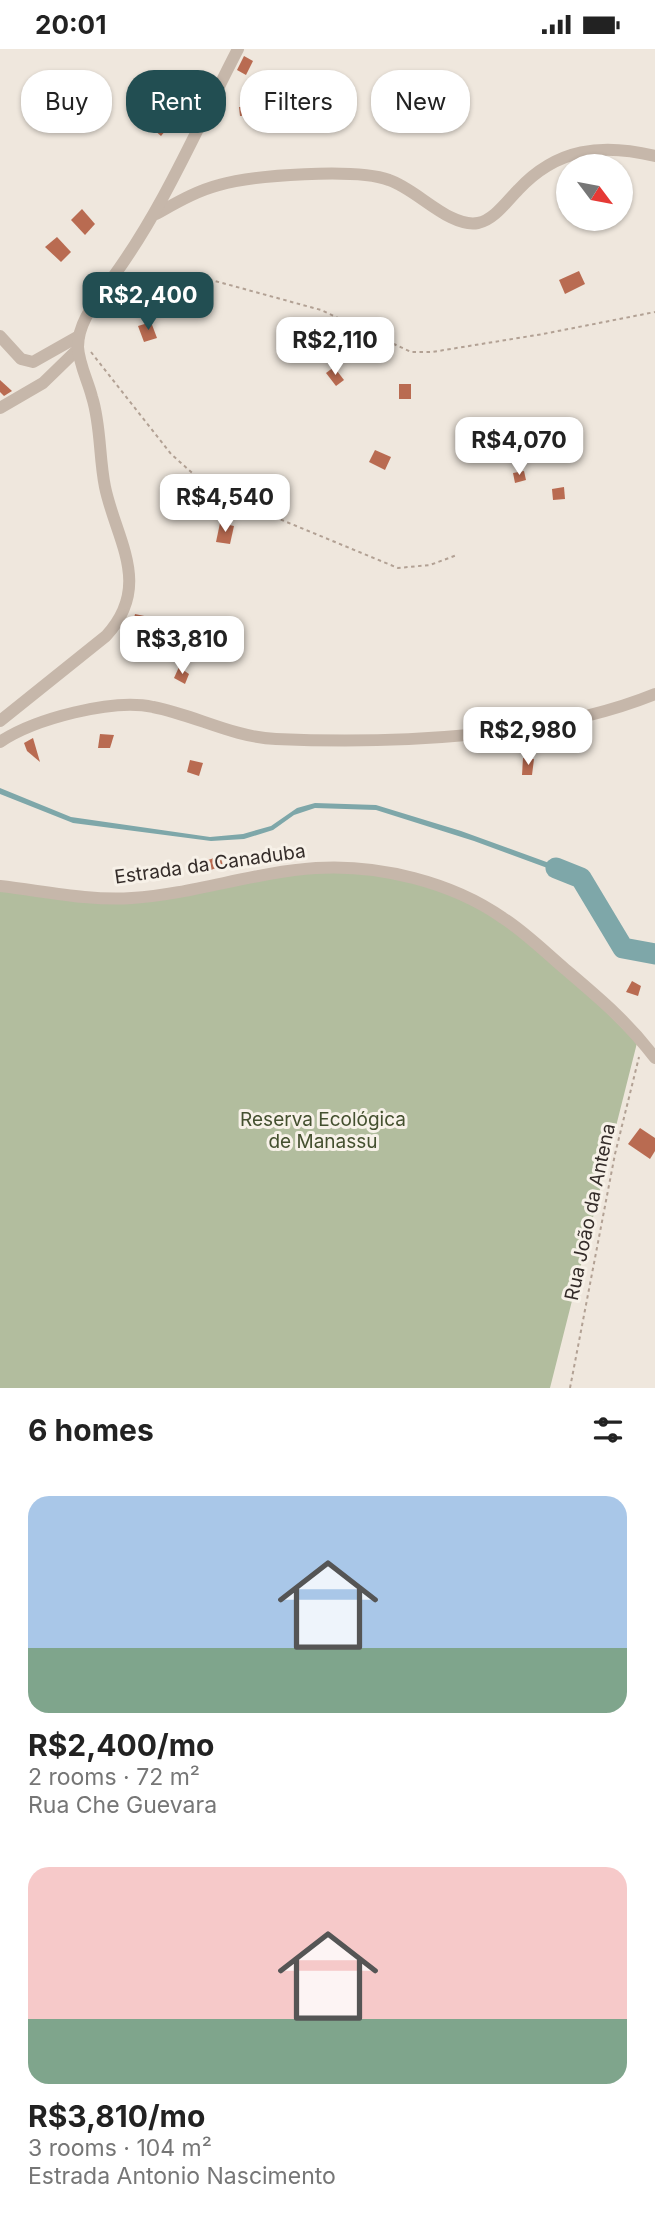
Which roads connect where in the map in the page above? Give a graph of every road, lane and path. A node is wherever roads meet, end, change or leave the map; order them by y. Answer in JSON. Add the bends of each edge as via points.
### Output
{"nodes":[{"id":1,"x":237,"y":49,"type":"edge"},
{"id":2,"x":655,"y":156,"type":"edge"},
{"id":3,"x":156,"y":214,"type":"junction"},
{"id":4,"x":107,"y":303,"type":"dead end"},
{"id":5,"x":655,"y":312,"type":"edge"},
{"id":6,"x":0,"y":336,"type":"edge"},
{"id":7,"x":79,"y":336,"type":"junction"},
{"id":8,"x":78,"y":349,"type":"junction"},
{"id":9,"x":0,"y":408,"type":"edge"},
{"id":10,"x":457,"y":555,"type":"dead end"},
{"id":11,"x":655,"y":694,"type":"edge"},
{"id":12,"x":0,"y":721,"type":"edge"},
{"id":13,"x":0,"y":742,"type":"edge"},
{"id":14,"x":0,"y":886,"type":"edge"},
{"id":15,"x":643,"y":1042,"type":"junction"},
{"id":16,"x":655,"y":1058,"type":"edge"},
{"id":17,"x":570,"y":1388,"type":"edge"}],
"edges":[{"from":1,"to":3,"type":"street"},
{"from":2,"to":3,"type":"street","via":[[600,148],[558,160],[538,171],[501,209],[480,223],[464,224],[412,190],[386,179],[359,175],[249,179],[194,193]]},
{"from":3,"to":7,"type":"street","via":[[87,315]]},
{"from":4,"to":5,"type":"path","via":[[155,280],[204,278],[341,317],[411,352],[543,334]]},
{"from":6,"to":7,"type":"street","via":[[21,359],[33,362]]},
{"from":7,"to":8,"type":"street"},
{"from":8,"to":9,"type":"street","via":[[43,383]]},
{"from":8,"to":10,"type":"path","via":[[99,359],[171,454],[226,497],[398,568],[430,565]]},
{"from":8,"to":12,"type":"street","via":[[94,401],[106,489],[123,538],[128,599],[106,636]]},
{"from":11,"to":13,"type":"street","via":[[606,712],[497,731],[317,740],[245,734],[155,707],[116,704],[34,724]]},
{"from":14,"to":15,"type":"street","name":"Estrada da Canaduba","via":[[93,898],[133,898],[246,876],[318,868],[380,872],[423,881],[502,917],[624,1018]]},
{"from":15,"to":16,"type":"street","name":"Estrada da Canaduba"},
{"from":15,"to":17,"type":"path","name":"Rua João da Antena","via":[[615,1154]]}]}
